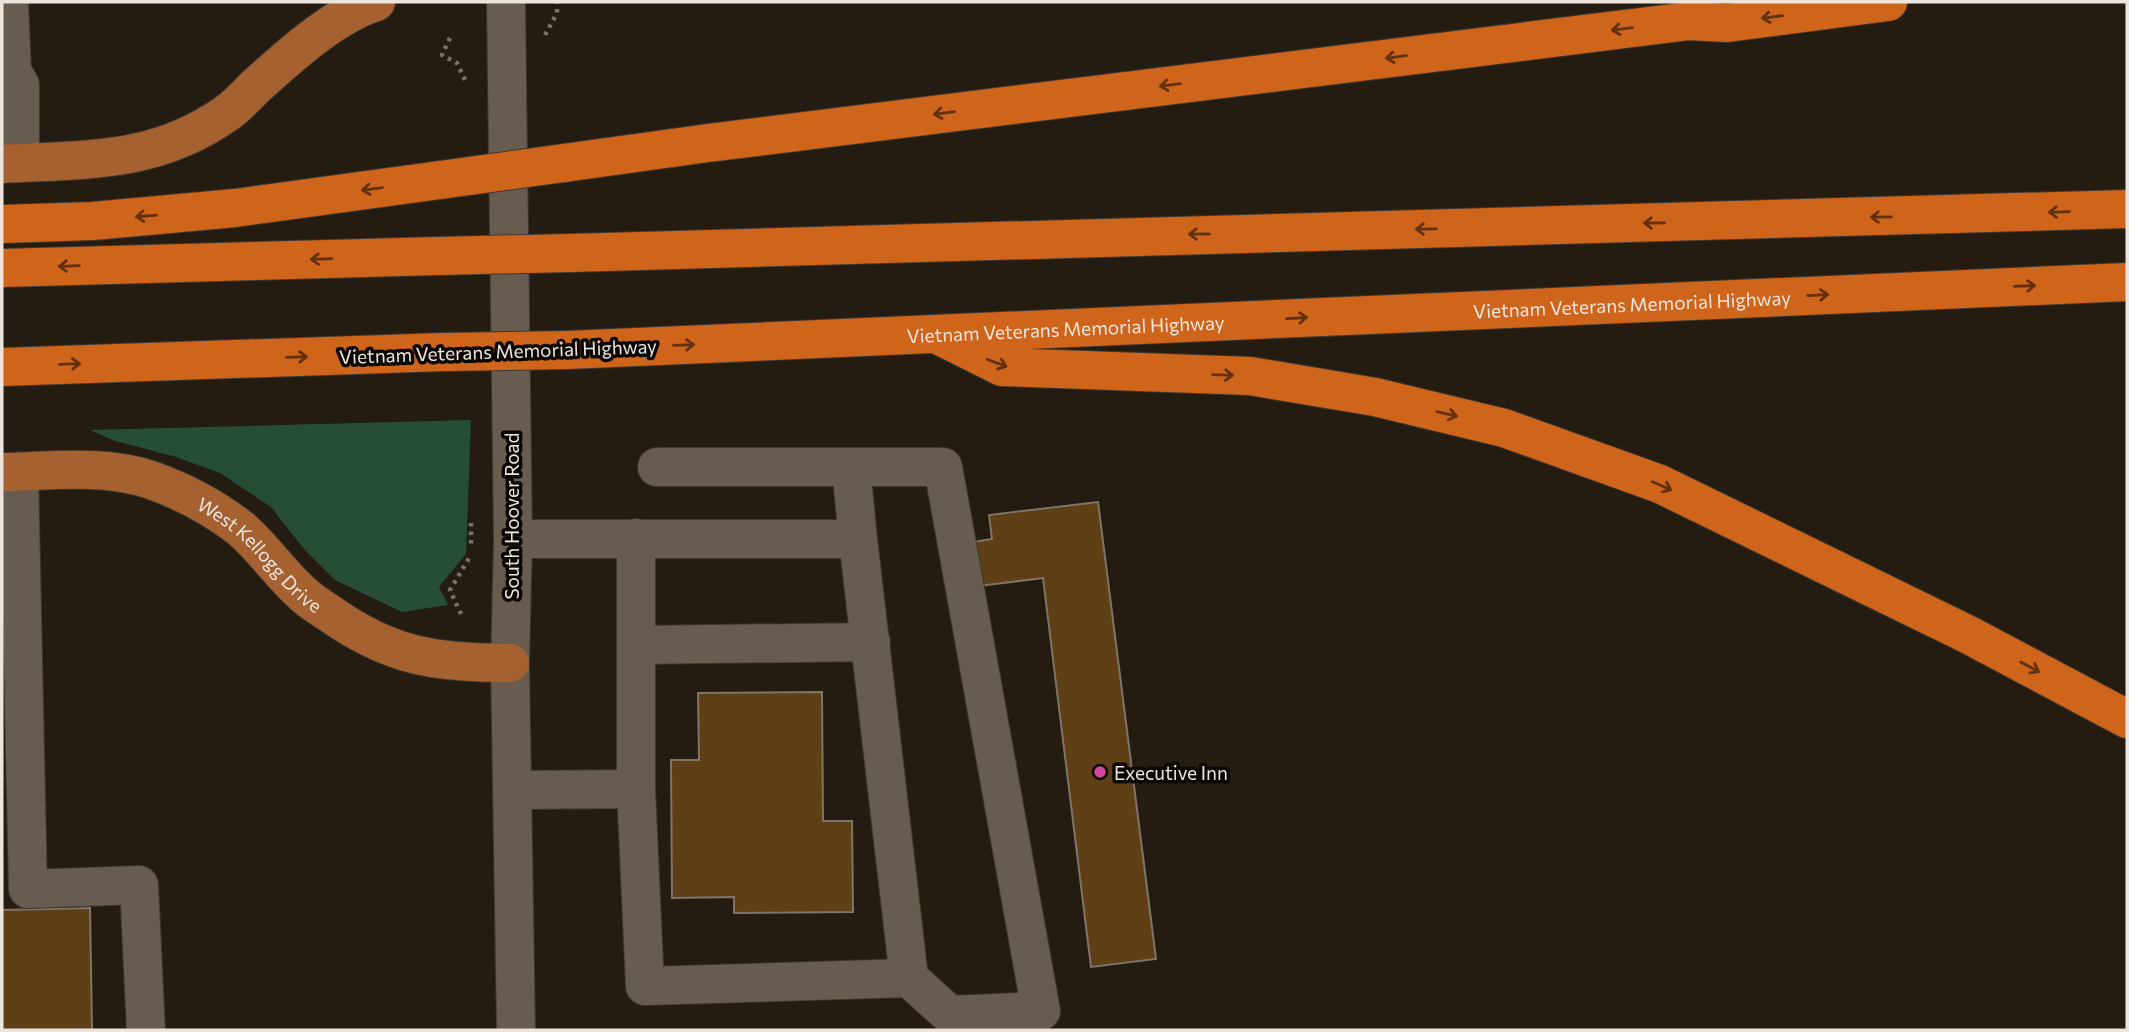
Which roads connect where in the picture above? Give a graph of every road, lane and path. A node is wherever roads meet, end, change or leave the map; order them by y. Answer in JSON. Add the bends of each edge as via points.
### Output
{"nodes":[{"id":1,"x":9,"y":2,"type":"edge"},
{"id":2,"x":376,"y":2,"type":"edge"},
{"id":3,"x":506,"y":2,"type":"edge"},
{"id":4,"x":1888,"y":2,"type":"edge"},
{"id":5,"x":1717,"y":13,"type":"edge"},
{"id":6,"x":7,"y":72,"type":"edge"},
{"id":7,"x":11,"y":164,"type":"edge"},
{"id":8,"x":2127,"y":209,"type":"edge"},
{"id":9,"x":2,"y":224,"type":"edge"},
{"id":10,"x":2,"y":268,"type":"edge"},
{"id":11,"x":2127,"y":282,"type":"edge"},
{"id":12,"x":935,"y":334,"type":"junction"},
{"id":13,"x":2,"y":366,"type":"edge"},
{"id":14,"x":657,"y":467,"type":"dead end"},
{"id":15,"x":852,"y":467,"type":"junction"},
{"id":16,"x":10,"y":472,"type":"edge"},
{"id":17,"x":513,"y":538,"type":"junction"},
{"id":18,"x":636,"y":538,"type":"junction"},
{"id":19,"x":858,"y":539,"type":"junction"},
{"id":20,"x":11,"y":568,"type":"edge"},
{"id":21,"x":871,"y":642,"type":"junction"},
{"id":22,"x":636,"y":645,"type":"junction"},
{"id":23,"x":510,"y":663,"type":"junction"},
{"id":24,"x":2127,"y":719,"type":"edge"},
{"id":25,"x":636,"y":789,"type":"junction"},
{"id":26,"x":513,"y":790,"type":"junction"},
{"id":27,"x":909,"y":978,"type":"junction"},
{"id":28,"x":146,"y":1030,"type":"edge"},
{"id":29,"x":516,"y":1030,"type":"edge"}],
"edges":[{"from":1,"to":6,"type":"street"},
{"from":2,"to":7,"type":"main road","via":[[321,32],[229,112],[191,134],[115,158]]},
{"from":3,"to":17,"type":"street","name":"South Hoover Road"},
{"from":4,"to":5,"type":"highway","one_way":true},
{"from":5,"to":9,"type":"highway","one_way":true,"bridge":true,"via":[[235,208]]},
{"from":6,"to":7,"type":"street","via":[[20,85]]},
{"from":8,"to":10,"type":"highway","one_way":true,"bridge":true},
{"from":12,"to":11,"type":"highway","name":"Vietnam Veterans Memorial Highway","one_way":true},
{"from":13,"to":12,"type":"highway","name":"Vietnam Veterans Memorial Highway","one_way":true,"bridge":true},
{"from":12,"to":24,"type":"highway","one_way":true,"via":[[1002,368],[1250,376],[1375,397],[1504,428],[1660,484],[1969,635]]},
{"from":14,"to":15,"type":"street"},
{"from":15,"to":19,"type":"street"},
{"from":15,"to":27,"type":"street","via":[[943,467],[1041,1011],[950,1015]]},
{"from":16,"to":20,"type":"street"},
{"from":16,"to":23,"type":"main road","name":"West Kellogg Drive","via":[[103,471],[149,480],[198,501],[241,529],[303,595],[381,645],[430,659]]},
{"from":17,"to":18,"type":"street"},
{"from":17,"to":23,"type":"street","name":"South Hoover Road"},
{"from":18,"to":19,"type":"street"},
{"from":18,"to":22,"type":"street"},
{"from":19,"to":21,"type":"street"},
{"from":20,"to":28,"type":"street","via":[[29,889],[139,884]]},
{"from":21,"to":22,"type":"street"},
{"from":21,"to":27,"type":"street"},
{"from":22,"to":25,"type":"street"},
{"from":23,"to":26,"type":"street","name":"South Hoover Road"},
{"from":25,"to":26,"type":"street"},
{"from":25,"to":27,"type":"street","via":[[645,986]]},
{"from":26,"to":29,"type":"street","name":"South Hoover Road"}]}
